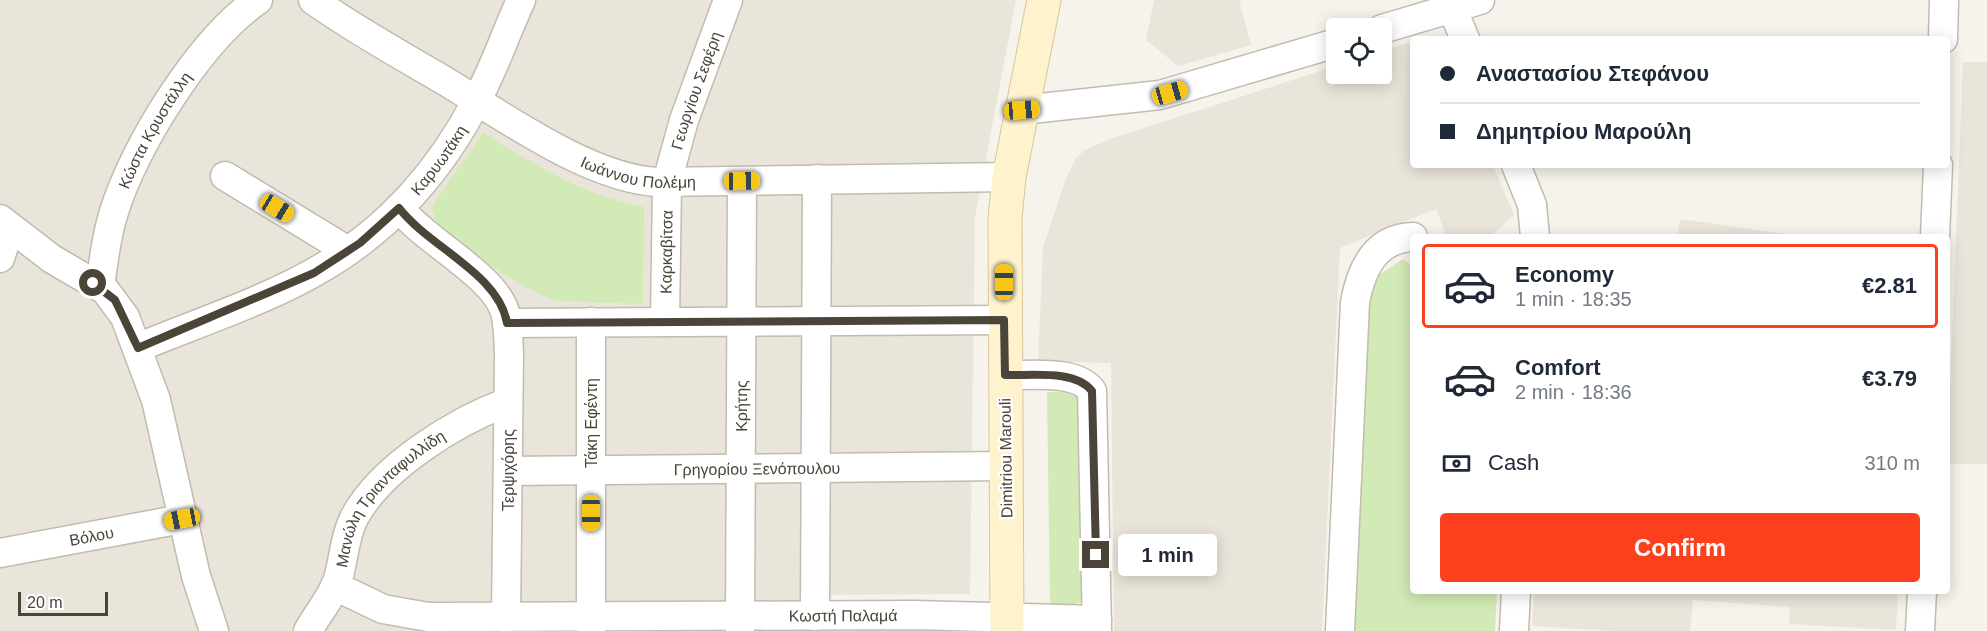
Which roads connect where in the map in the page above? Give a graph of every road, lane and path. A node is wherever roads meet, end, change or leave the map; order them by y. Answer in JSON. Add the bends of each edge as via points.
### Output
{"nodes":[{"id":1,"x":258,"y":0,"type":"edge"},
{"id":2,"x":313,"y":0,"type":"edge"},
{"id":3,"x":521,"y":0,"type":"edge"},
{"id":4,"x":728,"y":0,"type":"edge"},
{"id":5,"x":1044,"y":0,"type":"edge"},
{"id":6,"x":1480,"y":0,"type":"edge"},
{"id":7,"x":1944,"y":0,"type":"edge"},
{"id":8,"x":1452,"y":8,"type":"junction"},
{"id":9,"x":1392,"y":26,"type":"edge"},
{"id":10,"x":1464,"y":36,"type":"edge"},
{"id":11,"x":1942,"y":36,"type":"edge"},
{"id":12,"x":1326,"y":46,"type":"edge"},
{"id":13,"x":477,"y":100,"type":"junction"},
{"id":14,"x":1022,"y":110,"type":"junction"},
{"id":15,"x":1517,"y":168,"type":"edge"},
{"id":16,"x":1938,"y":168,"type":"edge"},
{"id":17,"x":225,"y":176,"type":"dead end"},
{"id":18,"x":1008,"y":177,"type":"junction"},
{"id":19,"x":817,"y":179,"type":"junction"},
{"id":20,"x":742,"y":181,"type":"junction"},
{"id":21,"x":667,"y":182,"type":"junction"},
{"id":22,"x":399,"y":208,"type":"junction"},
{"id":23,"x":5,"y":224,"type":"edge"},
{"id":24,"x":1534,"y":228,"type":"edge"},
{"id":25,"x":1519,"y":234,"type":"edge"},
{"id":26,"x":1935,"y":234,"type":"edge"},
{"id":27,"x":1410,"y":238,"type":"edge"},
{"id":28,"x":348,"y":251,"type":"junction"},
{"id":29,"x":0,"y":258,"type":"edge"},
{"id":30,"x":100,"y":287,"type":"junction"},
{"id":31,"x":1004,"y":320,"type":"junction"},
{"id":32,"x":742,"y":321,"type":"junction"},
{"id":33,"x":817,"y":321,"type":"junction"},
{"id":34,"x":591,"y":322,"type":"junction"},
{"id":35,"x":665,"y":322,"type":"junction"},
{"id":36,"x":507,"y":323,"type":"junction"},
{"id":37,"x":138,"y":348,"type":"junction"},
{"id":38,"x":1005,"y":375,"type":"junction"},
{"id":39,"x":508,"y":402,"type":"junction"},
{"id":40,"x":1006,"y":466,"type":"junction"},
{"id":41,"x":816,"y":468,"type":"junction"},
{"id":42,"x":741,"y":469,"type":"junction"},
{"id":43,"x":508,"y":471,"type":"junction"},
{"id":44,"x":591,"y":471,"type":"junction"},
{"id":45,"x":182,"y":519,"type":"junction"},
{"id":46,"x":0,"y":554,"type":"edge"},
{"id":47,"x":335,"y":586,"type":"junction"},
{"id":48,"x":1516,"y":594,"type":"edge"},
{"id":49,"x":1922,"y":594,"type":"edge"},
{"id":50,"x":815,"y":616,"type":"junction"},
{"id":51,"x":506,"y":618,"type":"junction"},
{"id":52,"x":740,"y":624,"type":"edge"},
{"id":53,"x":1007,"y":624,"type":"edge"},
{"id":54,"x":591,"y":625,"type":"edge"},
{"id":55,"x":1097,"y":626,"type":"edge"},
{"id":56,"x":214,"y":631,"type":"edge"},
{"id":57,"x":309,"y":631,"type":"edge"},
{"id":58,"x":1340,"y":631,"type":"edge"},
{"id":59,"x":1514,"y":631,"type":"edge"},
{"id":60,"x":1920,"y":631,"type":"edge"}],
"edges":[{"from":1,"to":30,"type":"street","name":"Κώστα Κρυστάλλη","via":[[232,20],[205,50],[142,149],[113,216]]},
{"from":2,"to":13,"type":"street","name":"Ιωάννου Πολέμη"},
{"from":3,"to":13,"type":"street","name":"Καρυωτάκη"},
{"from":4,"to":21,"type":"street","name":"Γεωργίου Σεφέρη","via":[[684,120]]},
{"from":5,"to":14,"type":"main road","name":"Dimitriou Marouli"},
{"from":6,"to":8,"type":"street"},
{"from":7,"to":11,"type":"street"},
{"from":8,"to":9,"type":"street"},
{"from":8,"to":10,"type":"street"},
{"from":12,"to":14,"type":"street","via":[[1160,95]]},
{"from":13,"to":21,"type":"street","name":"Ιωάννου Πολέμη","via":[[595,165],[633,178]]},
{"from":13,"to":22,"type":"street","name":"Καρυωτάκη","via":[[441,159]]},
{"from":14,"to":18,"type":"main road","name":"Dimitriou Marouli"},
{"from":15,"to":24,"type":"street","via":[[1529,197]]},
{"from":16,"to":26,"type":"street"},
{"from":17,"to":28,"type":"street"},
{"from":18,"to":19,"type":"street","name":"Ιωάννου Πολέμη"},
{"from":18,"to":31,"type":"main road","name":"Dimitriou Marouli"},
{"from":19,"to":20,"type":"street","name":"Ιωάννου Πολέμη"},
{"from":19,"to":33,"type":"street"},
{"from":20,"to":21,"type":"street","name":"Ιωάννου Πολέμη"},
{"from":20,"to":32,"type":"street","name":"Κρήτης"},
{"from":21,"to":35,"type":"street","name":"Καρκαβίτσα"},
{"from":22,"to":28,"type":"street","name":"Καρυωτάκη"},
{"from":22,"to":36,"type":"street","via":[[418,229],[491,289],[502,304]]},
{"from":23,"to":29,"type":"street"},
{"from":23,"to":30,"type":"street","via":[[52,259]]},
{"from":24,"to":25,"type":"street"},
{"from":27,"to":58,"type":"street","via":[[1377,251],[1363,270],[1355,302]]},
{"from":28,"to":37,"type":"street","name":"Καρυωτάκη","via":[[302,279]]},
{"from":30,"to":37,"type":"street","via":[[119,306]]},
{"from":31,"to":33,"type":"street"},
{"from":31,"to":38,"type":"main road","name":"Dimitriou Marouli"},
{"from":32,"to":33,"type":"street"},
{"from":32,"to":35,"type":"street"},
{"from":32,"to":42,"type":"street","name":"Κρήτης"},
{"from":33,"to":41,"type":"street"},
{"from":34,"to":35,"type":"street"},
{"from":34,"to":36,"type":"street"},
{"from":34,"to":44,"type":"street","name":"Τάκη Εφέντη"},
{"from":36,"to":39,"type":"street","name":"Τερψιχόρης"},
{"from":37,"to":45,"type":"street","via":[[164,430]]},
{"from":38,"to":40,"type":"main road","name":"Dimitriou Marouli"},
{"from":38,"to":55,"type":"street","via":[[1074,379],[1092,391]]},
{"from":39,"to":43,"type":"street","name":"Τερψιχόρης"},
{"from":39,"to":47,"type":"street","name":"Μανώλη Τριανταφυλλίδη","via":[[459,423],[370,493],[350,525]]},
{"from":40,"to":41,"type":"street","name":"Γρηγορίου Ξενόπουλου"},
{"from":40,"to":53,"type":"main road","name":"Dimitriou Marouli"},
{"from":41,"to":42,"type":"street","name":"Γρηγορίου Ξενόπουλου"},
{"from":41,"to":50,"type":"street"},
{"from":42,"to":44,"type":"street","name":"Γρηγορίου Ξενόπουλου"},
{"from":42,"to":52,"type":"street","name":"Κρήτης"},
{"from":43,"to":44,"type":"street","name":"Γρηγορίου Ξενόπουλου"},
{"from":43,"to":51,"type":"street","name":"Τερψιχόρης"},
{"from":44,"to":54,"type":"street","name":"Τάκη Εφέντη"},
{"from":45,"to":46,"type":"street","name":"Βόλου"},
{"from":45,"to":56,"type":"street"},
{"from":47,"to":51,"type":"street","name":"Κωστή Παλαμά","via":[[377,606],[416,616]]},
{"from":47,"to":57,"type":"street","name":"Μανώλη Τριανταφυλλίδη"},
{"from":48,"to":59,"type":"street"},
{"from":49,"to":60,"type":"street"},
{"from":50,"to":52,"type":"street","name":"Κωστή Παλαμά"},
{"from":50,"to":53,"type":"street","name":"Κωστή Παλαμά"},
{"from":51,"to":54,"type":"street","name":"Κωστή Παλαμά"},
{"from":52,"to":54,"type":"street","name":"Κωστή Παλαμά"},
{"from":53,"to":55,"type":"street","name":"Κωστή Παλαμά"}]}
